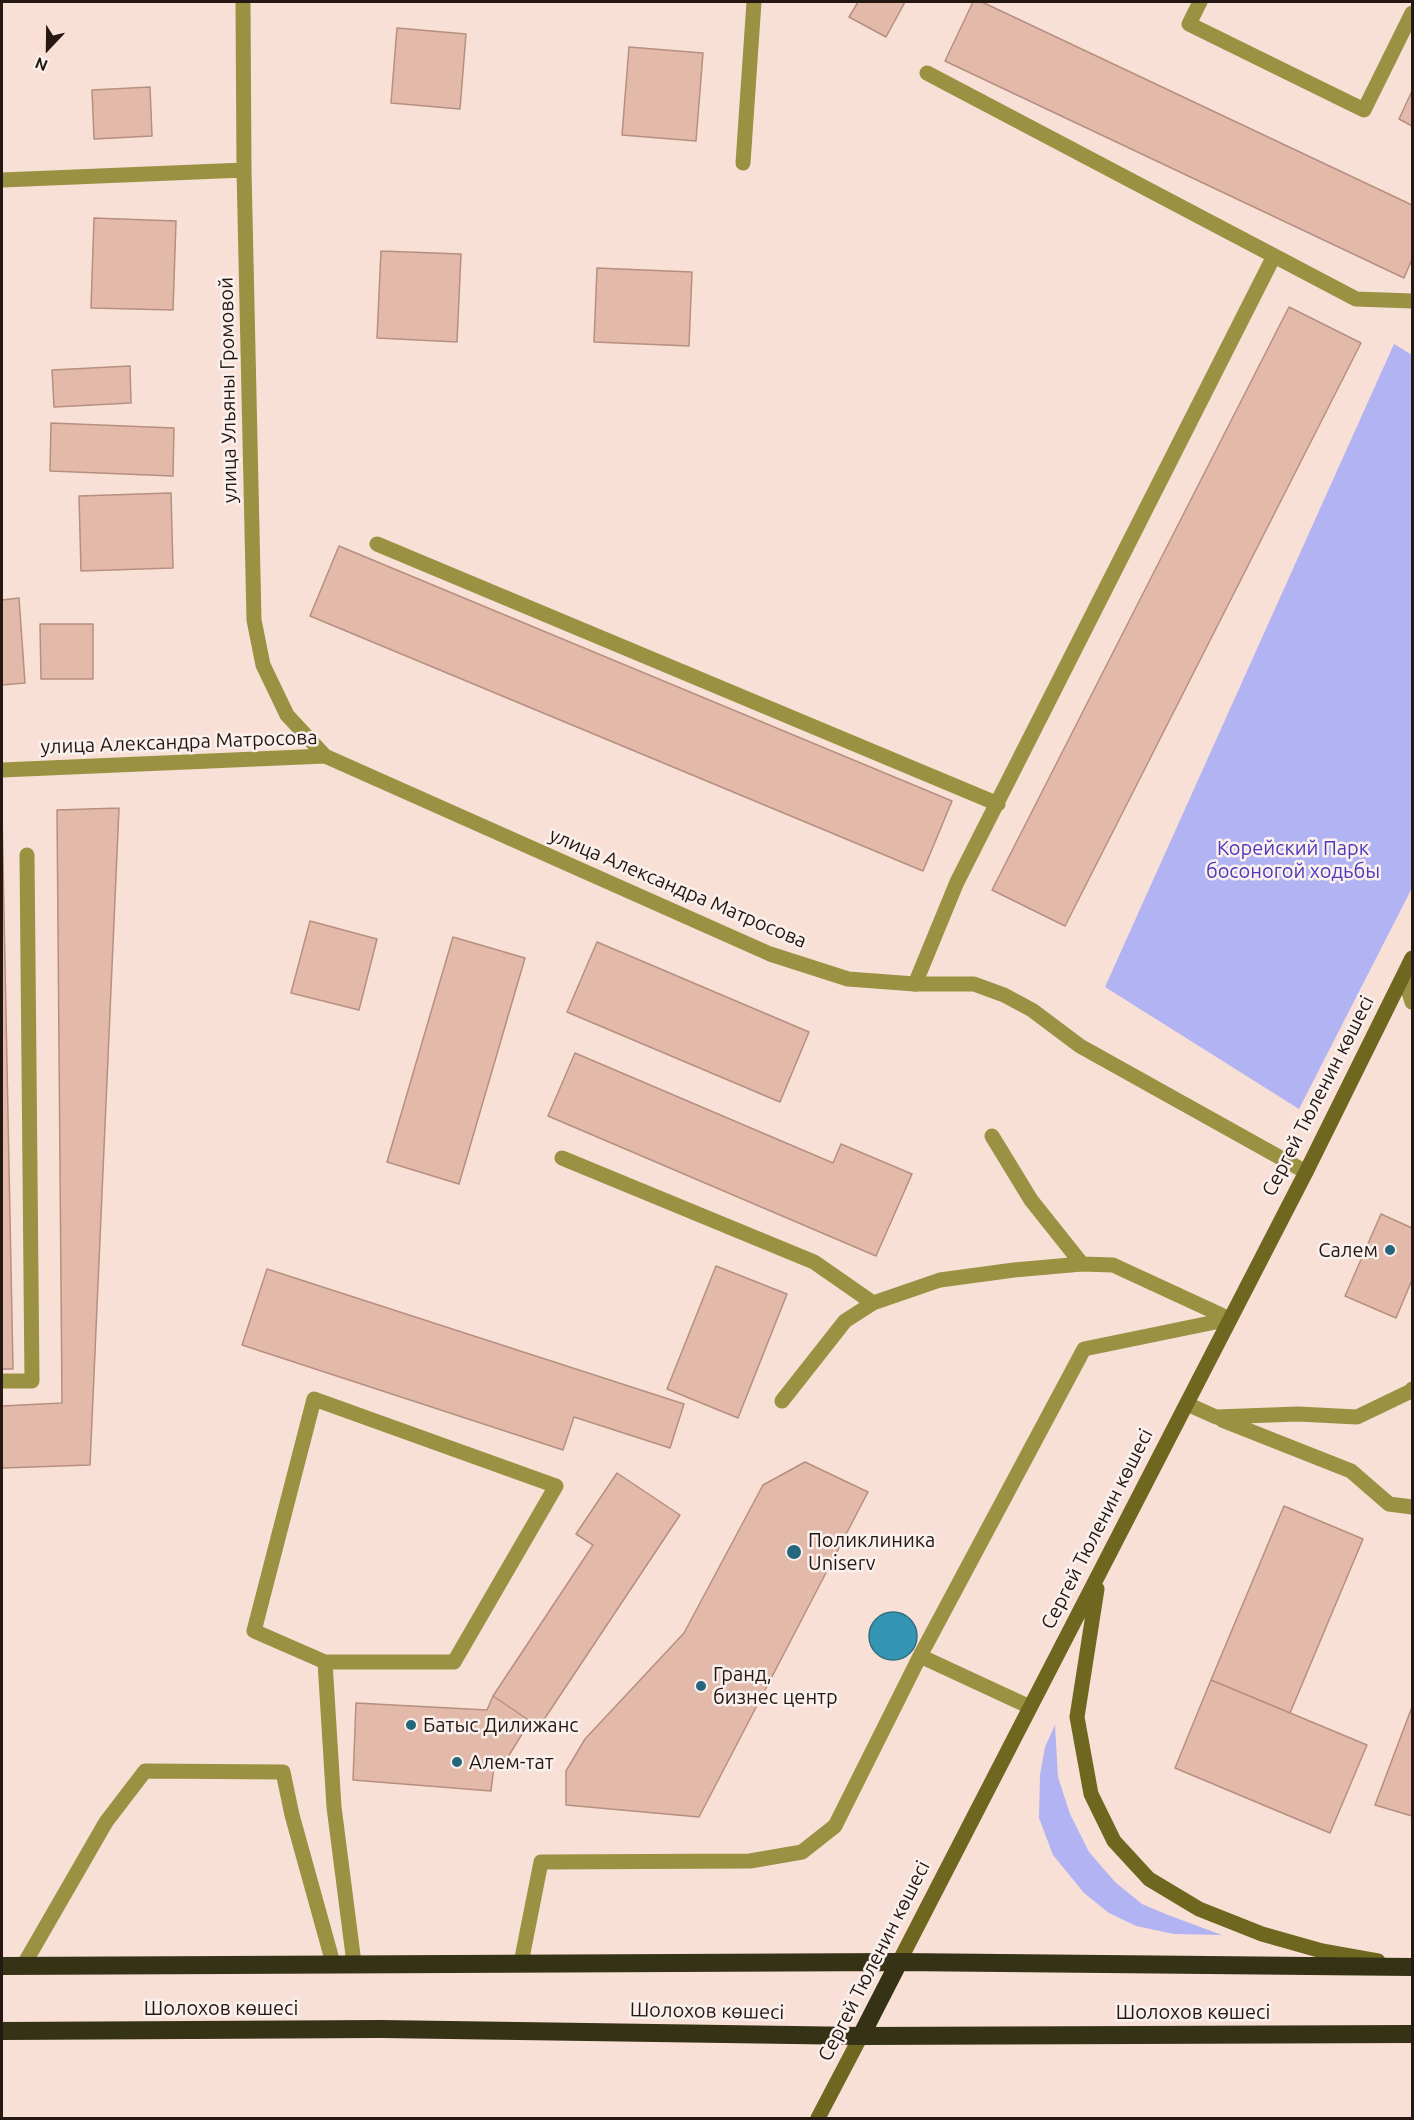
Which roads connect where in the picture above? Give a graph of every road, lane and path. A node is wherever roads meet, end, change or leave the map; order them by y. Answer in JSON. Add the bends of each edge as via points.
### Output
{"nodes":[{"id":1,"x":243,"y":2,"type":"edge"},
{"id":2,"x":754,"y":2,"type":"edge"},
{"id":3,"x":1200,"y":2,"type":"edge"},
{"id":4,"x":1413,"y":13,"type":"edge"},
{"id":5,"x":927,"y":73,"type":"dead end"},
{"id":6,"x":743,"y":164,"type":"dead end"},
{"id":7,"x":244,"y":170,"type":"junction"},
{"id":8,"x":2,"y":180,"type":"edge"},
{"id":9,"x":1274,"y":256,"type":"junction"},
{"id":10,"x":1413,"y":301,"type":"edge"},
{"id":11,"x":377,"y":543,"type":"dead end"},
{"id":12,"x":325,"y":756,"type":"junction"},
{"id":13,"x":2,"y":770,"type":"edge"},
{"id":14,"x":998,"y":804,"type":"junction"},
{"id":15,"x":27,"y":855,"type":"dead end"},
{"id":16,"x":1413,"y":958,"type":"edge"},
{"id":17,"x":1404,"y":976,"type":"junction"},
{"id":18,"x":915,"y":984,"type":"junction"},
{"id":19,"x":1413,"y":1002,"type":"edge"},
{"id":20,"x":992,"y":1136,"type":"dead end"},
{"id":21,"x":561,"y":1158,"type":"dead end"},
{"id":22,"x":1306,"y":1172,"type":"junction"},
{"id":23,"x":1082,"y":1264,"type":"junction"},
{"id":24,"x":873,"y":1303,"type":"junction"},
{"id":25,"x":1230,"y":1319,"type":"junction"},
{"id":26,"x":2,"y":1381,"type":"edge"},
{"id":27,"x":1413,"y":1389,"type":"edge"},
{"id":28,"x":782,"y":1401,"type":"dead end"},
{"id":29,"x":1187,"y":1404,"type":"junction"},
{"id":30,"x":1216,"y":1417,"type":"junction"},
{"id":31,"x":1413,"y":1507,"type":"edge"},
{"id":32,"x":1100,"y":1571,"type":"junction"},
{"id":33,"x":920,"y":1656,"type":"junction"},
{"id":34,"x":325,"y":1662,"type":"junction"},
{"id":35,"x":1030,"y":1707,"type":"junction"},
{"id":36,"x":899,"y":1962,"type":"junction"},
{"id":37,"x":333,"y":1963,"type":"junction"},
{"id":38,"x":354,"y":1963,"type":"junction"},
{"id":39,"x":521,"y":1963,"type":"junction"},
{"id":40,"x":2,"y":1966,"type":"edge"},
{"id":41,"x":23,"y":1966,"type":"junction"},
{"id":42,"x":1413,"y":1966,"type":"edge"},
{"id":43,"x":2,"y":2031,"type":"edge"},
{"id":44,"x":1413,"y":2034,"type":"edge"},
{"id":45,"x":861,"y":2036,"type":"junction"},
{"id":46,"x":818,"y":2118,"type":"edge"}],
"edges":[{"from":1,"to":7,"type":"street","name":"улица Ульяны Громовой"},
{"from":2,"to":6,"type":"street"},
{"from":3,"to":4,"type":"street","via":[[1189,24],[1364,110]]},
{"from":5,"to":9,"type":"street"},
{"from":7,"to":8,"type":"street"},
{"from":7,"to":12,"type":"street","name":"улица Ульяны Громовой","via":[[254,620],[263,665],[287,715]]},
{"from":9,"to":10,"type":"street","via":[[1356,298]]},
{"from":9,"to":14,"type":"street"},
{"from":11,"to":14,"type":"street"},
{"from":12,"to":13,"type":"street","name":"улица Александра Матросова"},
{"from":12,"to":18,"type":"street","name":"улица Александра Матросова","via":[[770,954],[848,979]]},
{"from":14,"to":18,"type":"street","via":[[957,882]]},
{"from":15,"to":26,"type":"street","via":[[32,1381]]},
{"from":16,"to":17,"type":"main road","name":"Сергей Тюленин көшесі"},
{"from":17,"to":19,"type":"street"},
{"from":17,"to":22,"type":"main road","name":"Сергей Тюленин көшесі"},
{"from":18,"to":22,"type":"street","name":"улица Александра Матросова","via":[[974,984],[1004,995],[1032,1010],[1080,1046]]},
{"from":20,"to":23,"type":"street","via":[[1031,1200]]},
{"from":21,"to":24,"type":"street","via":[[814,1262]]},
{"from":22,"to":25,"type":"main road","name":"Сергей Тюленин көшесі"},
{"from":23,"to":24,"type":"street","via":[[939,1280]]},
{"from":23,"to":25,"type":"street","via":[[1113,1265]]},
{"from":24,"to":28,"type":"street","via":[[845,1321]]},
{"from":25,"to":29,"type":"main road","name":"Сергей Тюленин көшесі"},
{"from":25,"to":33,"type":"street","via":[[1084,1349]]},
{"from":27,"to":30,"type":"street","via":[[1357,1417]]},
{"from":29,"to":30,"type":"street"},
{"from":29,"to":32,"type":"main road","name":"Сергей Тюленин көшесі"},
{"from":30,"to":31,"type":"street","via":[[1351,1471],[1389,1504]]},
{"from":32,"to":35,"type":"main road","name":"Сергей Тюленин көшесі"},
{"from":32,"to":42,"type":"main road","via":[[1077,1717],[1091,1794],[1114,1841],[1149,1880],[1199,1909],[1262,1934],[1322,1951]]},
{"from":33,"to":35,"type":"street"},
{"from":33,"to":39,"type":"street","via":[[836,1826],[802,1852],[750,1861],[541,1862]]},
{"from":34,"to":34,"type":"street","via":[[254,1631],[314,1399],[556,1486],[454,1662]]},
{"from":34,"to":38,"type":"street","via":[[334,1807]]},
{"from":35,"to":36,"type":"main road","name":"Сергей Тюленин көшесі"},
{"from":36,"to":39,"type":"highway"},
{"from":36,"to":42,"type":"highway"},
{"from":36,"to":45,"type":"highway","name":"Сергей Тюленин көшесі"},
{"from":37,"to":38,"type":"highway"},
{"from":37,"to":41,"type":"highway"},
{"from":37,"to":41,"type":"street","via":[[283,1772],[145,1772],[106,1822]]},
{"from":38,"to":39,"type":"highway"},
{"from":40,"to":41,"type":"highway"},
{"from":43,"to":45,"type":"highway","name":"Шолохов көшесі","via":[[381,2029]]},
{"from":44,"to":45,"type":"highway","name":"Шолохов көшесі"},
{"from":45,"to":46,"type":"main road","name":"Сергей Тюленин көшесі"}]}
